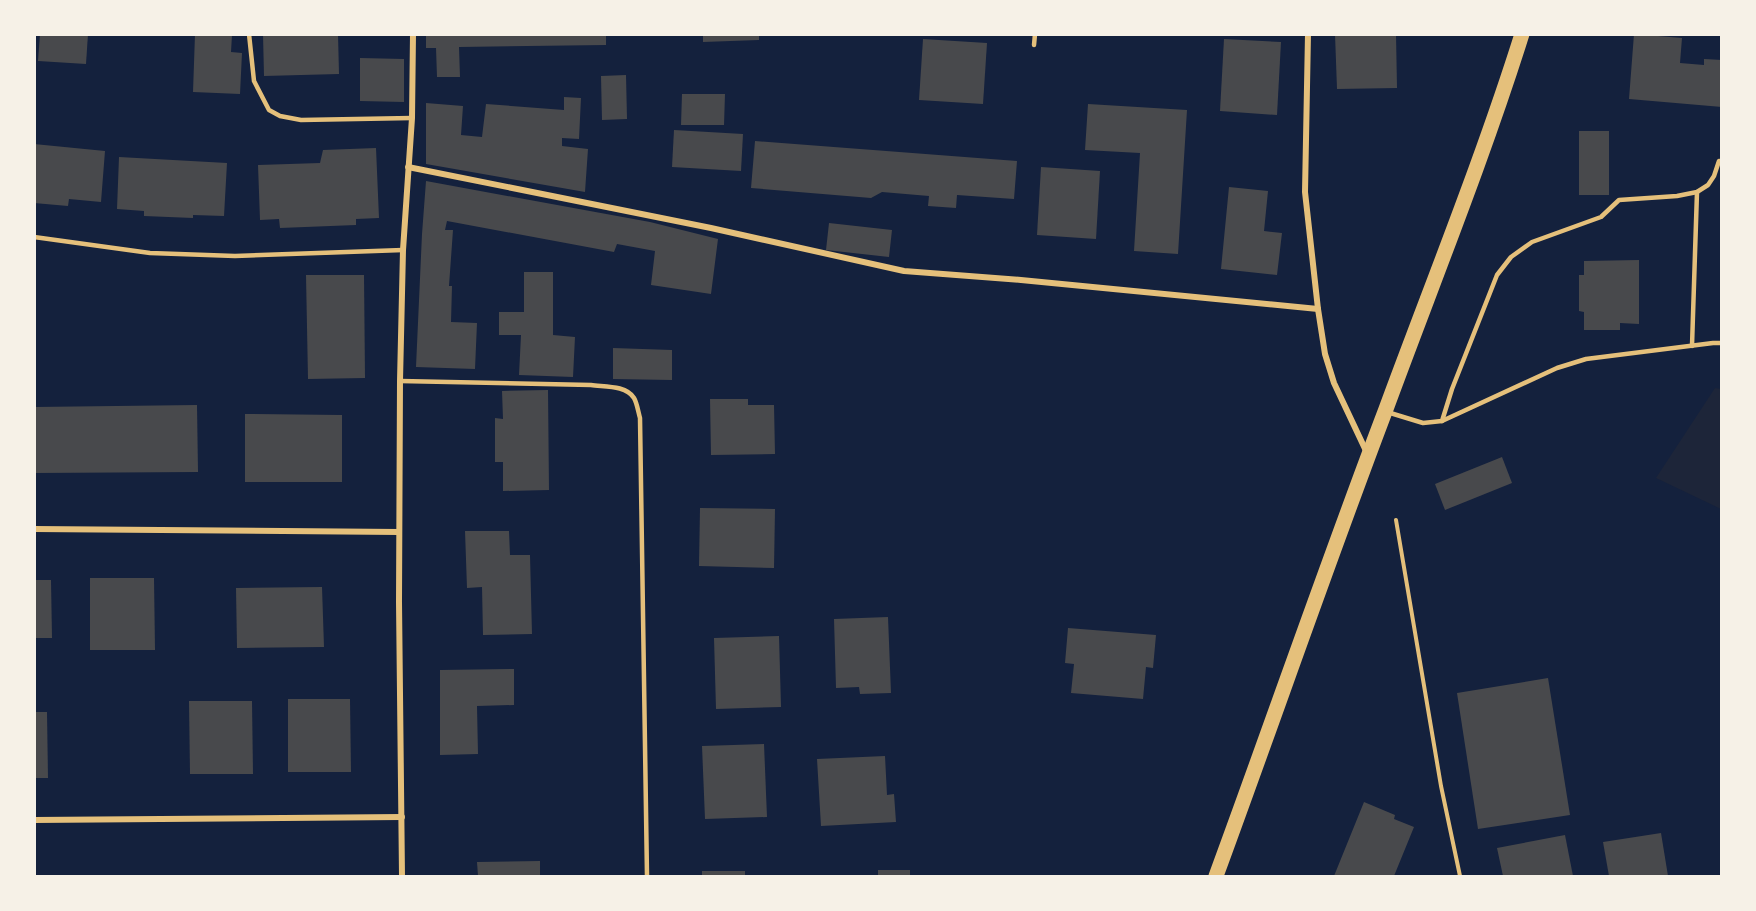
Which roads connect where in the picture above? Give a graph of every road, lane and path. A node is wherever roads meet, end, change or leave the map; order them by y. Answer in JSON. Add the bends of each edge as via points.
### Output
{"nodes":[{"id":1,"x":249,"y":34,"type":"edge"},
{"id":2,"x":413,"y":34,"type":"edge"},
{"id":3,"x":1035,"y":34,"type":"edge"},
{"id":4,"x":1308,"y":34,"type":"edge"},
{"id":5,"x":1522,"y":34,"type":"edge"},
{"id":6,"x":1034,"y":45,"type":"dead end"},
{"id":7,"x":412,"y":118,"type":"junction"},
{"id":8,"x":1719,"y":161,"type":"dead end"},
{"id":9,"x":408,"y":167,"type":"junction"},
{"id":10,"x":1697,"y":192,"type":"junction"},
{"id":11,"x":34,"y":237,"type":"edge"},
{"id":12,"x":403,"y":250,"type":"junction"},
{"id":13,"x":1318,"y":309,"type":"junction"},
{"id":14,"x":1722,"y":344,"type":"edge"},
{"id":15,"x":1692,"y":346,"type":"junction"},
{"id":16,"x":400,"y":381,"type":"junction"},
{"id":17,"x":1384,"y":411,"type":"junction"},
{"id":18,"x":1442,"y":421,"type":"junction"},
{"id":19,"x":1369,"y":456,"type":"junction"},
{"id":20,"x":1396,"y":520,"type":"dead end"},
{"id":21,"x":34,"y":529,"type":"edge"},
{"id":22,"x":399,"y":532,"type":"junction"},
{"id":23,"x":402,"y":817,"type":"junction"},
{"id":24,"x":34,"y":820,"type":"edge"},
{"id":25,"x":402,"y":876,"type":"edge"},
{"id":26,"x":647,"y":876,"type":"edge"},
{"id":27,"x":1216,"y":876,"type":"edge"},
{"id":28,"x":1460,"y":876,"type":"edge"}],
"edges":[{"from":1,"to":7,"type":"lane","via":[[254,81],[269,110],[280,116],[301,120]]},
{"from":2,"to":7,"type":"street"},
{"from":3,"to":6,"type":"lane"},
{"from":4,"to":13,"type":"street","via":[[1305,192]]},
{"from":5,"to":17,"type":"main road","via":[[1474,175]]},
{"from":7,"to":9,"type":"street"},
{"from":8,"to":10,"type":"lane","via":[[1708,185]]},
{"from":9,"to":12,"type":"street"},
{"from":9,"to":13,"type":"street","via":[[904,271]]},
{"from":10,"to":15,"type":"lane"},
{"from":10,"to":18,"type":"lane","via":[[1619,200],[1601,217],[1532,242],[1511,256],[1497,275]]},
{"from":11,"to":12,"type":"lane","via":[[192,255]]},
{"from":12,"to":16,"type":"street"},
{"from":13,"to":19,"type":"street","via":[[1334,383]]},
{"from":14,"to":15,"type":"lane"},
{"from":15,"to":18,"type":"lane","via":[[1586,359],[1557,368]]},
{"from":16,"to":22,"type":"street"},
{"from":16,"to":26,"type":"lane","via":[[591,385],[622,389],[635,399],[640,417]]},
{"from":17,"to":18,"type":"lane","via":[[1423,423]]},
{"from":17,"to":19,"type":"main road"},
{"from":19,"to":27,"type":"main road"},
{"from":20,"to":28,"type":"path"},
{"from":21,"to":22,"type":"street"},
{"from":22,"to":23,"type":"street"},
{"from":23,"to":24,"type":"street"},
{"from":23,"to":25,"type":"street"}]}
